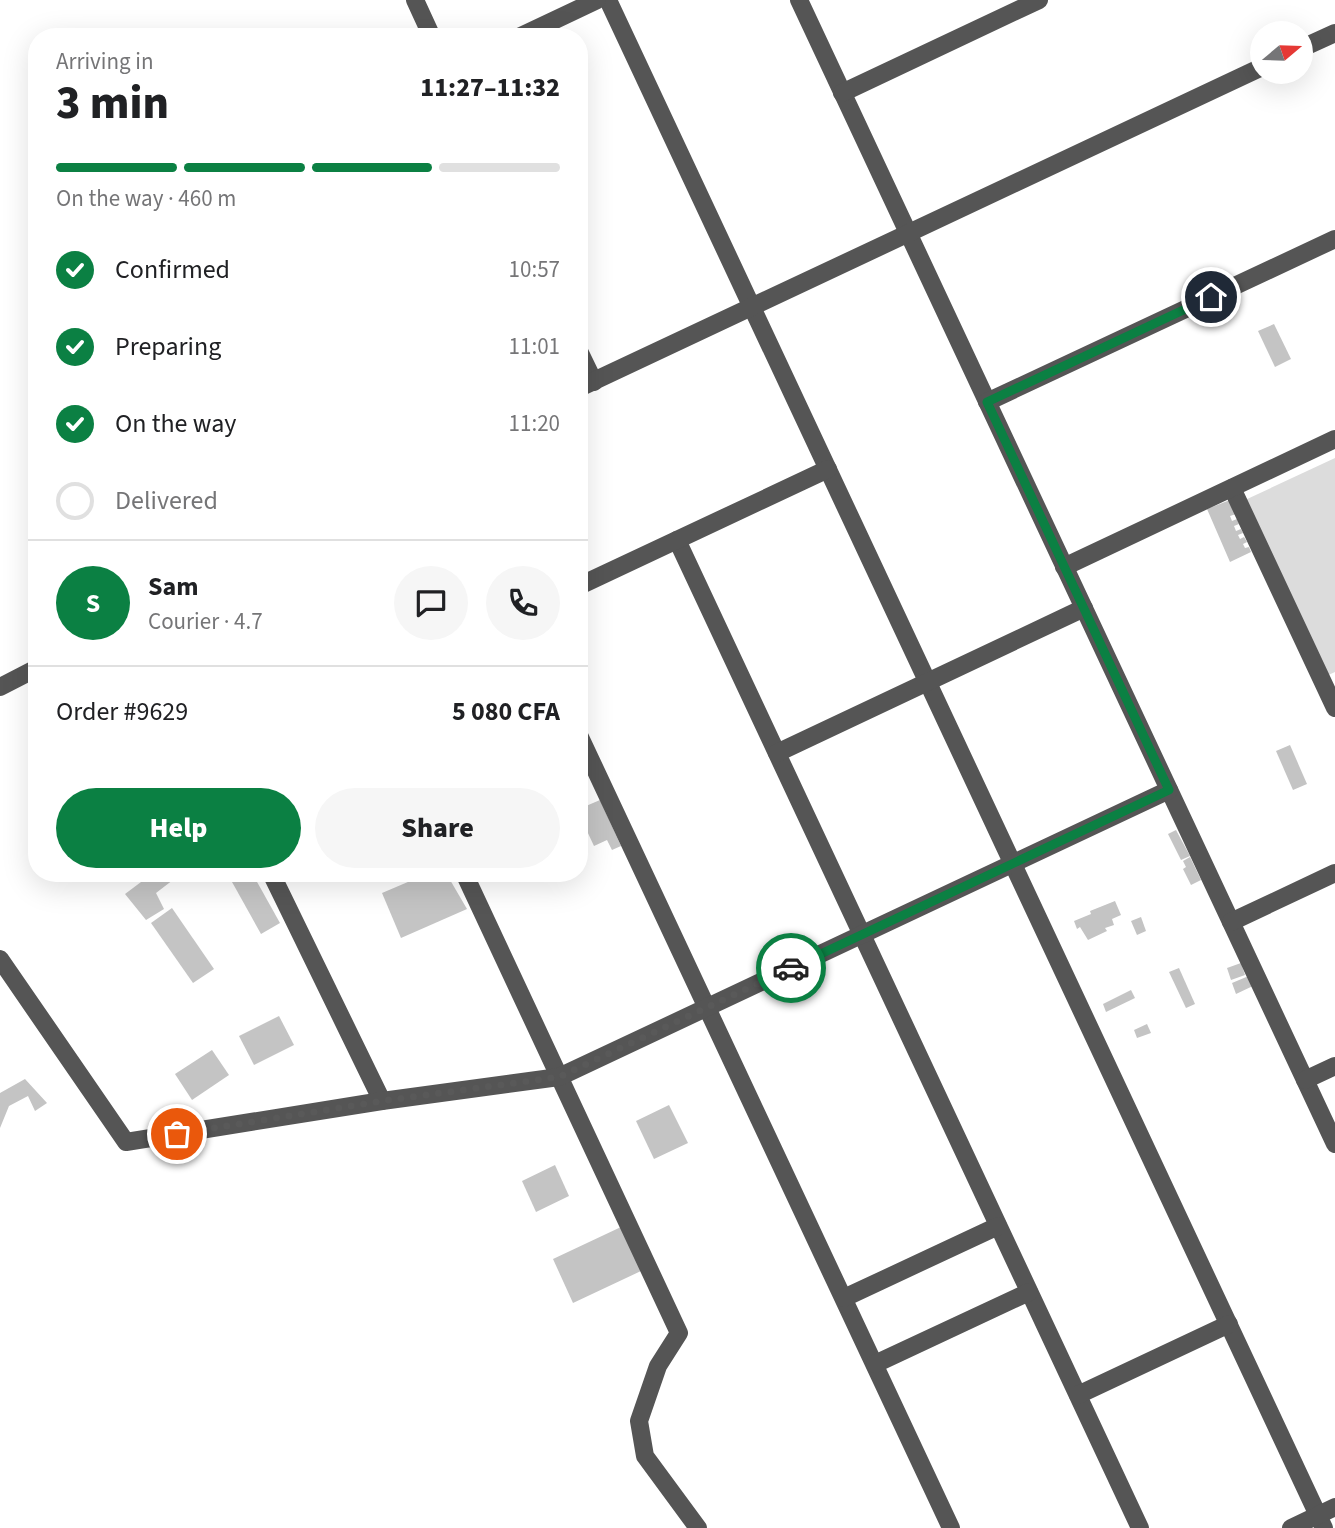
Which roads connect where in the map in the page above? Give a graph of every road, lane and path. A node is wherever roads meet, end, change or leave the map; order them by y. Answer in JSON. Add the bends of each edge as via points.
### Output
{"nodes":[{"id":1,"x":415,"y":0,"type":"edge"},
{"id":2,"x":597,"y":0,"type":"edge"},
{"id":3,"x":608,"y":0,"type":"edge"},
{"id":4,"x":799,"y":0,"type":"edge"},
{"id":5,"x":1039,"y":0,"type":"edge"},
{"id":6,"x":428,"y":28,"type":"edge"},
{"id":7,"x":538,"y":28,"type":"edge"},
{"id":8,"x":1335,"y":33,"type":"edge"},
{"id":9,"x":1313,"y":43,"type":"edge"},
{"id":10,"x":1250,"y":73,"type":"edge"},
{"id":11,"x":842,"y":93,"type":"junction"},
{"id":12,"x":908,"y":234,"type":"junction"},
{"id":13,"x":1335,"y":239,"type":"edge"},
{"id":14,"x":752,"y":307,"type":"junction"},
{"id":15,"x":588,"y":384,"type":"edge"},
{"id":16,"x":987,"y":402,"type":"junction"},
{"id":17,"x":1335,"y":439,"type":"edge"},
{"id":18,"x":828,"y":469,"type":"junction"},
{"id":19,"x":1232,"y":488,"type":"junction"},
{"id":20,"x":677,"y":540,"type":"junction"},
{"id":21,"x":1064,"y":567,"type":"junction"},
{"id":22,"x":588,"y":582,"type":"edge"},
{"id":23,"x":1084,"y":608,"type":"junction"},
{"id":24,"x":28,"y":672,"type":"edge"},
{"id":25,"x":1329,"y":681,"type":"edge"},
{"id":26,"x":928,"y":682,"type":"junction"},
{"id":27,"x":0,"y":687,"type":"edge"},
{"id":28,"x":1335,"y":708,"type":"edge"},
{"id":29,"x":588,"y":753,"type":"edge"},
{"id":30,"x":777,"y":753,"type":"junction"},
{"id":31,"x":1169,"y":790,"type":"junction"},
{"id":32,"x":1013,"y":864,"type":"junction"},
{"id":33,"x":1335,"y":873,"type":"edge"},
{"id":34,"x":275,"y":882,"type":"edge"},
{"id":35,"x":468,"y":882,"type":"edge"},
{"id":36,"x":1231,"y":922,"type":"junction"},
{"id":37,"x":862,"y":934,"type":"junction"},
{"id":38,"x":1,"y":963,"type":"edge"},
{"id":39,"x":707,"y":1007,"type":"junction"},
{"id":40,"x":1335,"y":1066,"type":"edge"},
{"id":41,"x":559,"y":1077,"type":"junction"},
{"id":42,"x":1305,"y":1080,"type":"junction"},
{"id":43,"x":382,"y":1101,"type":"junction"},
{"id":44,"x":1335,"y":1144,"type":"edge"},
{"id":45,"x":998,"y":1226,"type":"junction"},
{"id":46,"x":1029,"y":1292,"type":"junction"},
{"id":47,"x":844,"y":1298,"type":"junction"},
{"id":48,"x":1229,"y":1324,"type":"junction"},
{"id":49,"x":875,"y":1364,"type":"junction"},
{"id":50,"x":1078,"y":1395,"type":"junction"},
{"id":51,"x":1335,"y":1507,"type":"edge"},
{"id":52,"x":1321,"y":1521,"type":"edge"},
{"id":53,"x":698,"y":1528,"type":"edge"},
{"id":54,"x":951,"y":1528,"type":"edge"},
{"id":55,"x":1140,"y":1528,"type":"edge"},
{"id":56,"x":1291,"y":1528,"type":"edge"}],
"edges":[{"from":1,"to":6,"type":"street"},
{"from":2,"to":7,"type":"street"},
{"from":3,"to":14,"type":"street"},
{"from":4,"to":11,"type":"street"},
{"from":5,"to":11,"type":"street"},
{"from":8,"to":9,"type":"street"},
{"from":10,"to":12,"type":"street"},
{"from":11,"to":12,"type":"street"},
{"from":12,"to":14,"type":"street"},
{"from":12,"to":16,"type":"street"},
{"from":13,"to":16,"type":"street"},
{"from":14,"to":15,"type":"street"},
{"from":14,"to":18,"type":"street"},
{"from":16,"to":21,"type":"street"},
{"from":17,"to":19,"type":"street"},
{"from":18,"to":20,"type":"street"},
{"from":18,"to":26,"type":"street"},
{"from":19,"to":21,"type":"street"},
{"from":19,"to":25,"type":"street"},
{"from":20,"to":22,"type":"street"},
{"from":20,"to":30,"type":"street"},
{"from":21,"to":23,"type":"street"},
{"from":23,"to":26,"type":"street"},
{"from":23,"to":31,"type":"street"},
{"from":24,"to":27,"type":"street"},
{"from":25,"to":28,"type":"street"},
{"from":26,"to":30,"type":"street"},
{"from":26,"to":32,"type":"street"},
{"from":29,"to":39,"type":"street"},
{"from":30,"to":37,"type":"street"},
{"from":31,"to":32,"type":"street"},
{"from":31,"to":36,"type":"street"},
{"from":32,"to":37,"type":"street"},
{"from":32,"to":48,"type":"street"},
{"from":33,"to":36,"type":"street"},
{"from":34,"to":43,"type":"street"},
{"from":35,"to":41,"type":"street"},
{"from":36,"to":42,"type":"street"},
{"from":37,"to":39,"type":"street"},
{"from":37,"to":45,"type":"street"},
{"from":38,"to":43,"type":"street","via":[[126,1142]]},
{"from":39,"to":41,"type":"street"},
{"from":39,"to":47,"type":"street"},
{"from":40,"to":42,"type":"street"},
{"from":41,"to":43,"type":"street"},
{"from":41,"to":53,"type":"street","via":[[679,1333],[658,1366],[639,1421],[645,1457]]},
{"from":42,"to":44,"type":"street"},
{"from":45,"to":46,"type":"street"},
{"from":45,"to":47,"type":"street"},
{"from":46,"to":49,"type":"street"},
{"from":46,"to":50,"type":"street"},
{"from":47,"to":49,"type":"street"},
{"from":48,"to":50,"type":"street"},
{"from":48,"to":52,"type":"street"},
{"from":49,"to":54,"type":"street"},
{"from":50,"to":55,"type":"street"},
{"from":51,"to":52,"type":"street"},
{"from":52,"to":56,"type":"street"}]}
